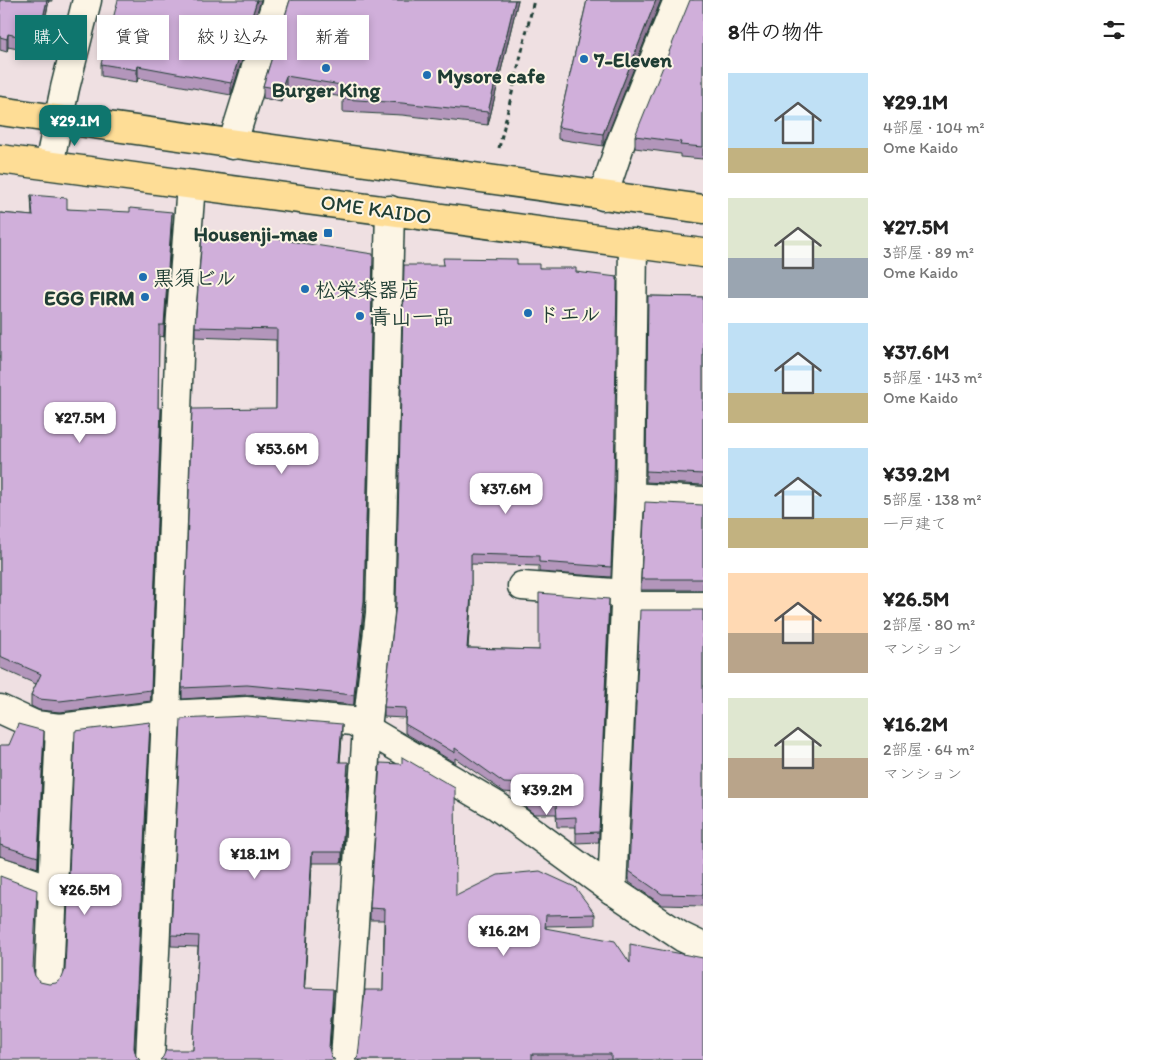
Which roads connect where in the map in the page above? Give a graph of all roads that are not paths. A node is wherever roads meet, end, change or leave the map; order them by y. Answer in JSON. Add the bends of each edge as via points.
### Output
{"nodes":[{"id":1,"x":87,"y":0,"type":"edge"},
{"id":2,"x":277,"y":0,"type":"edge"},
{"id":3,"x":678,"y":0,"type":"edge"},
{"id":4,"x":0,"y":111,"type":"edge"},
{"id":5,"x":58,"y":120,"type":"junction"},
{"id":6,"x":232,"y":145,"type":"junction"},
{"id":7,"x":0,"y":158,"type":"edge"},
{"id":8,"x":49,"y":165,"type":"junction"},
{"id":9,"x":191,"y":184,"type":"junction"},
{"id":10,"x":603,"y":196,"type":"junction"},
{"id":11,"x":703,"y":209,"type":"edge"},
{"id":12,"x":390,"y":210,"type":"junction"},
{"id":13,"x":633,"y":243,"type":"junction"},
{"id":14,"x":703,"y":253,"type":"edge"},
{"id":15,"x":630,"y":497,"type":"junction"},
{"id":16,"x":703,"y":501,"type":"edge"},
{"id":17,"x":522,"y":586,"type":"dead end"},
{"id":18,"x":625,"y":600,"type":"junction"},
{"id":19,"x":703,"y":606,"type":"edge"},
{"id":20,"x":0,"y":709,"type":"edge"},
{"id":21,"x":166,"y":715,"type":"junction"},
{"id":22,"x":60,"y":728,"type":"junction"},
{"id":23,"x":367,"y":728,"type":"junction"},
{"id":24,"x":0,"y":871,"type":"edge"},
{"id":25,"x":54,"y":890,"type":"junction"},
{"id":26,"x":612,"y":890,"type":"junction"},
{"id":27,"x":703,"y":947,"type":"edge"},
{"id":28,"x":49,"y":980,"type":"dead end"},
{"id":29,"x":150,"y":1060,"type":"edge"},
{"id":30,"x":345,"y":1060,"type":"edge"}],
"edges":[{"from":1,"to":5,"type":"street"},
{"from":2,"to":6,"type":"street"},
{"from":3,"to":10,"type":"street"},
{"from":4,"to":5,"type":"main road","name":"OME KAIDO"},
{"from":5,"to":6,"type":"main road","name":"OME KAIDO"},
{"from":5,"to":8,"type":"street"},
{"from":6,"to":10,"type":"main road","name":"OME KAIDO"},
{"from":7,"to":8,"type":"main road","name":"OME KAIDO"},
{"from":8,"to":9,"type":"main road","name":"OME KAIDO"},
{"from":9,"to":12,"type":"main road","name":"OME KAIDO"},
{"from":9,"to":21,"type":"street","via":[[180,329]]},
{"from":10,"to":11,"type":"main road","name":"OME KAIDO"},
{"from":12,"to":13,"type":"main road","name":"OME KAIDO"},
{"from":12,"to":23,"type":"street","via":[[380,613]]},
{"from":13,"to":14,"type":"main road","name":"OME KAIDO"},
{"from":13,"to":15,"type":"street"},
{"from":15,"to":16,"type":"street"},
{"from":15,"to":18,"type":"street"},
{"from":17,"to":18,"type":"street"},
{"from":18,"to":19,"type":"street"},
{"from":18,"to":26,"type":"street"},
{"from":20,"to":22,"type":"street","via":[[35,725]]},
{"from":21,"to":22,"type":"street"},
{"from":21,"to":23,"type":"street","via":[[246,711],[353,721]]},
{"from":21,"to":29,"type":"street"},
{"from":22,"to":25,"type":"street"},
{"from":23,"to":26,"type":"street","via":[[497,806]]},
{"from":23,"to":30,"type":"street"},
{"from":24,"to":25,"type":"street"},
{"from":25,"to":28,"type":"street"},
{"from":26,"to":27,"type":"street","via":[[682,937]]}]}
